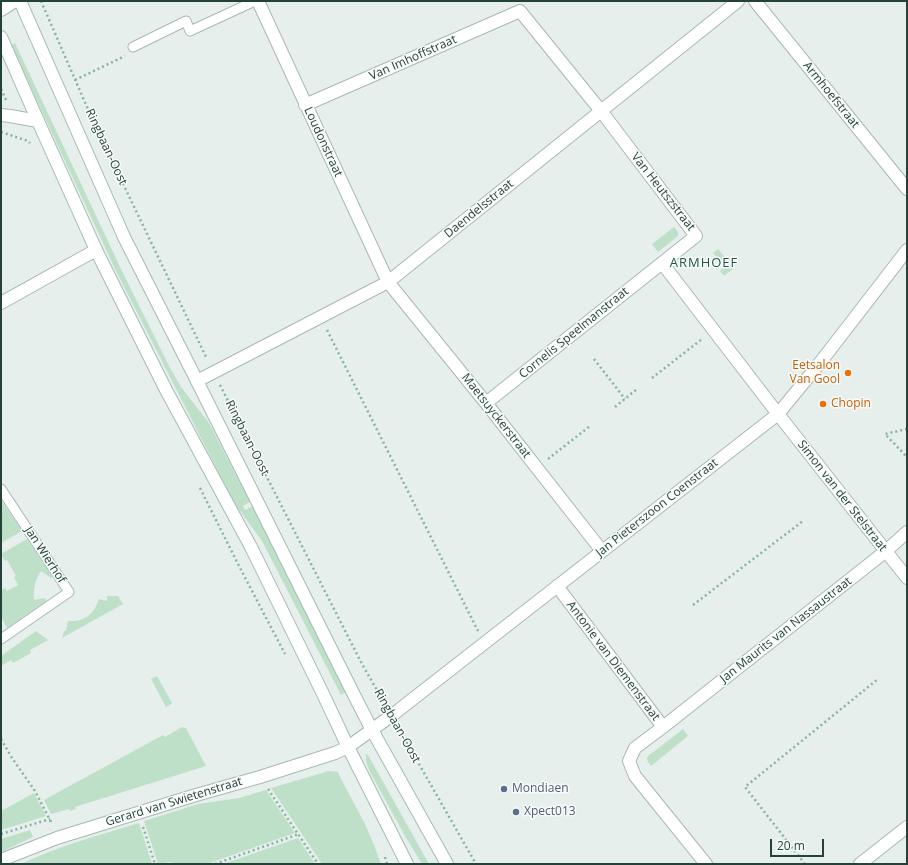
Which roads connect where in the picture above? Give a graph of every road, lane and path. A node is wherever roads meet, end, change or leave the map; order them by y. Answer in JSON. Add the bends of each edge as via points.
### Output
{"nodes":[{"id":1,"x":15,"y":1,"type":"edge"},
{"id":2,"x":20,"y":1,"type":"edge"},
{"id":3,"x":41,"y":1,"type":"edge"},
{"id":4,"x":256,"y":1,"type":"edge"},
{"id":5,"x":738,"y":1,"type":"edge"},
{"id":6,"x":755,"y":1,"type":"edge"},
{"id":7,"x":521,"y":6,"type":"edge"},
{"id":8,"x":1,"y":10,"type":"edge"},
{"id":9,"x":1,"y":37,"type":"edge"},
{"id":10,"x":133,"y":46,"type":"joint"},
{"id":11,"x":75,"y":80,"type":"junction"},
{"id":12,"x":306,"y":105,"type":"junction"},
{"id":13,"x":601,"y":111,"type":"junction"},
{"id":14,"x":1,"y":115,"type":"edge"},
{"id":15,"x":38,"y":121,"type":"junction"},
{"id":16,"x":1,"y":132,"type":"edge"},
{"id":17,"x":9,"y":134,"type":"dead end"},
{"id":18,"x":907,"y":190,"type":"edge"},
{"id":19,"x":96,"y":250,"type":"junction"},
{"id":20,"x":907,"y":250,"type":"edge"},
{"id":21,"x":662,"y":263,"type":"junction"},
{"id":22,"x":388,"y":282,"type":"junction"},
{"id":23,"x":1,"y":303,"type":"edge"},
{"id":24,"x":321,"y":317,"type":"junction"},
{"id":25,"x":714,"y":330,"type":"junction"},
{"id":26,"x":594,"y":359,"type":"dead end"},
{"id":27,"x":214,"y":372,"type":"junction"},
{"id":28,"x":652,"y":378,"type":"dead end"},
{"id":29,"x":197,"y":381,"type":"junction"},
{"id":30,"x":637,"y":390,"type":"dead end"},
{"id":31,"x":625,"y":399,"type":"junction"},
{"id":32,"x":486,"y":403,"type":"junction"},
{"id":33,"x":615,"y":407,"type":"dead end"},
{"id":34,"x":778,"y":414,"type":"junction"},
{"id":35,"x":590,"y":426,"type":"dead end"},
{"id":36,"x":907,"y":429,"type":"edge"},
{"id":37,"x":907,"y":457,"type":"edge"},
{"id":38,"x":537,"y":468,"type":"junction"},
{"id":39,"x":197,"y":482,"type":"dead end"},
{"id":40,"x":1,"y":489,"type":"edge"},
{"id":41,"x":803,"y":521,"type":"dead end"},
{"id":42,"x":907,"y":532,"type":"edge"},
{"id":43,"x":602,"y":551,"type":"junction"},
{"id":44,"x":886,"y":551,"type":"junction"},
{"id":45,"x":907,"y":578,"type":"edge"},
{"id":46,"x":557,"y":586,"type":"junction"},
{"id":47,"x":693,"y":605,"type":"dead end"},
{"id":48,"x":1,"y":639,"type":"edge"},
{"id":49,"x":484,"y":644,"type":"junction"},
{"id":50,"x":285,"y":655,"type":"dead end"},
{"id":51,"x":878,"y":679,"type":"dead end"},
{"id":52,"x":392,"y":716,"type":"junction"},
{"id":53,"x":663,"y":727,"type":"junction"},
{"id":54,"x":372,"y":730,"type":"junction"},
{"id":55,"x":1,"y":739,"type":"edge"},
{"id":56,"x":348,"y":747,"type":"junction"},
{"id":57,"x":260,"y":777,"type":"junction"},
{"id":58,"x":138,"y":813,"type":"junction"},
{"id":59,"x":50,"y":819,"type":"junction"},
{"id":60,"x":907,"y":827,"type":"edge"},
{"id":61,"x":1,"y":834,"type":"edge"},
{"id":62,"x":299,"y":834,"type":"junction"},
{"id":63,"x":57,"y":838,"type":"junction"},
{"id":64,"x":383,"y":852,"type":"dead end"},
{"id":65,"x":1,"y":860,"type":"edge"},
{"id":66,"x":155,"y":864,"type":"edge"},
{"id":67,"x":215,"y":864,"type":"edge"},
{"id":68,"x":318,"y":864,"type":"edge"},
{"id":69,"x":387,"y":864,"type":"edge"},
{"id":70,"x":407,"y":864,"type":"edge"},
{"id":71,"x":447,"y":864,"type":"edge"},
{"id":72,"x":476,"y":864,"type":"edge"},
{"id":73,"x":706,"y":864,"type":"edge"},
{"id":74,"x":805,"y":864,"type":"edge"},
{"id":75,"x":860,"y":864,"type":"edge"}],
"edges":[{"from":1,"to":8,"type":"street"},
{"from":2,"to":29,"type":"street","name":"Ringbaan-Oost","via":[[124,237]]},
{"from":3,"to":11,"type":"path","name":"Ringbaan-Oost"},
{"from":4,"to":10,"type":"lane","via":[[190,31],[186,21]]},
{"from":4,"to":12,"type":"street","name":"Loudonstraat"},
{"from":5,"to":13,"type":"street","name":"Daendelsstraat"},
{"from":6,"to":18,"type":"street","name":"Armhoefstraat"},
{"from":7,"to":12,"type":"street","name":"Van Imhoffstraat"},
{"from":7,"to":13,"type":"street","name":"Van Heutszstraat"},
{"from":9,"to":15,"type":"street"},
{"from":10,"to":11,"type":"path","via":[[136,52]]},
{"from":11,"to":27,"type":"path","name":"Ringbaan-Oost"},
{"from":12,"to":22,"type":"street","name":"Loudonstraat"},
{"from":13,"to":21,"type":"street","name":"Van Heutszstraat","via":[[696,236]]},
{"from":13,"to":22,"type":"street","name":"Daendelsstraat"},
{"from":14,"to":15,"type":"street"},
{"from":15,"to":19,"type":"street"},
{"from":16,"to":17,"type":"path"},
{"from":19,"to":23,"type":"street"},
{"from":19,"to":56,"type":"street","via":[[166,390],[251,548]]},
{"from":20,"to":34,"type":"street","name":"Jan Pieterszoon Coenstraat"},
{"from":21,"to":25,"type":"street"},
{"from":21,"to":32,"type":"street","name":"Cornelis Speelmanstraat"},
{"from":22,"to":24,"type":"street","name":"Daendelsstraat"},
{"from":22,"to":32,"type":"street","name":"Maetsuyckerstraat"},
{"from":24,"to":27,"type":"street","name":"Daendelsstraat"},
{"from":24,"to":49,"type":"path"},
{"from":25,"to":28,"type":"path"},
{"from":25,"to":34,"type":"street"},
{"from":26,"to":31,"type":"path"},
{"from":27,"to":29,"type":"street","name":"Daendelsstraat"},
{"from":27,"to":52,"type":"path","name":"Ringbaan-Oost","via":[[362,664]]},
{"from":29,"to":54,"type":"street","name":"Ringbaan-Oost"},
{"from":30,"to":31,"type":"path"},
{"from":31,"to":33,"type":"path"},
{"from":32,"to":38,"type":"street","name":"Maetsuyckerstraat"},
{"from":34,"to":43,"type":"street","name":"Jan Pieterszoon Coenstraat"},
{"from":34,"to":44,"type":"street","name":"Simon van der Stelstraat"},
{"from":35,"to":38,"type":"path"},
{"from":36,"to":37,"type":"path","via":[[885,434]]},
{"from":38,"to":43,"type":"street","name":"Maetsuyckerstraat"},
{"from":39,"to":50,"type":"path"},
{"from":40,"to":48,"type":"lane","name":"Jan Wierhof","via":[[69,592]]},
{"from":41,"to":47,"type":"path"},
{"from":42,"to":44,"type":"street","name":"Jan Maurits van Nassaustraat"},
{"from":43,"to":46,"type":"street","name":"Jan Pieterszoon Coenstraat"},
{"from":44,"to":45,"type":"street","name":"Simon van der Stelstraat"},
{"from":44,"to":53,"type":"street","name":"Jan Maurits van Nassaustraat"},
{"from":46,"to":49,"type":"street","name":"Jan Pieterszoon Coenstraat"},
{"from":46,"to":53,"type":"street","name":"Antonie van Diemenstraat"},
{"from":49,"to":52,"type":"street","name":"Jan Pieterszoon Coenstraat"},
{"from":51,"to":74,"type":"path","via":[[745,786]]},
{"from":52,"to":54,"type":"street","name":"Jan Pieterszoon Coenstraat"},
{"from":52,"to":72,"type":"path","name":"Ringbaan-Oost"},
{"from":53,"to":73,"type":"street","name":"Antonie van Diemenstraat","via":[[635,748],[629,761],[635,776]]},
{"from":54,"to":56,"type":"street","name":"Ringbaan-Oost"},
{"from":54,"to":71,"type":"street","name":"Ringbaan-Oost"},
{"from":55,"to":59,"type":"path"},
{"from":56,"to":57,"type":"street","name":"Gerard van Swietenstraat"},
{"from":56,"to":70,"type":"street"},
{"from":57,"to":58,"type":"street","name":"Gerard van Swietenstraat"},
{"from":57,"to":62,"type":"path"},
{"from":58,"to":63,"type":"street","name":"Gerard van Swietenstraat"},
{"from":58,"to":66,"type":"path"},
{"from":59,"to":61,"type":"path"},
{"from":59,"to":63,"type":"path"},
{"from":60,"to":75,"type":"street"},
{"from":62,"to":67,"type":"path"},
{"from":62,"to":68,"type":"path"},
{"from":63,"to":65,"type":"street","name":"Gerard van Swietenstraat"},
{"from":64,"to":69,"type":"path"}]}
